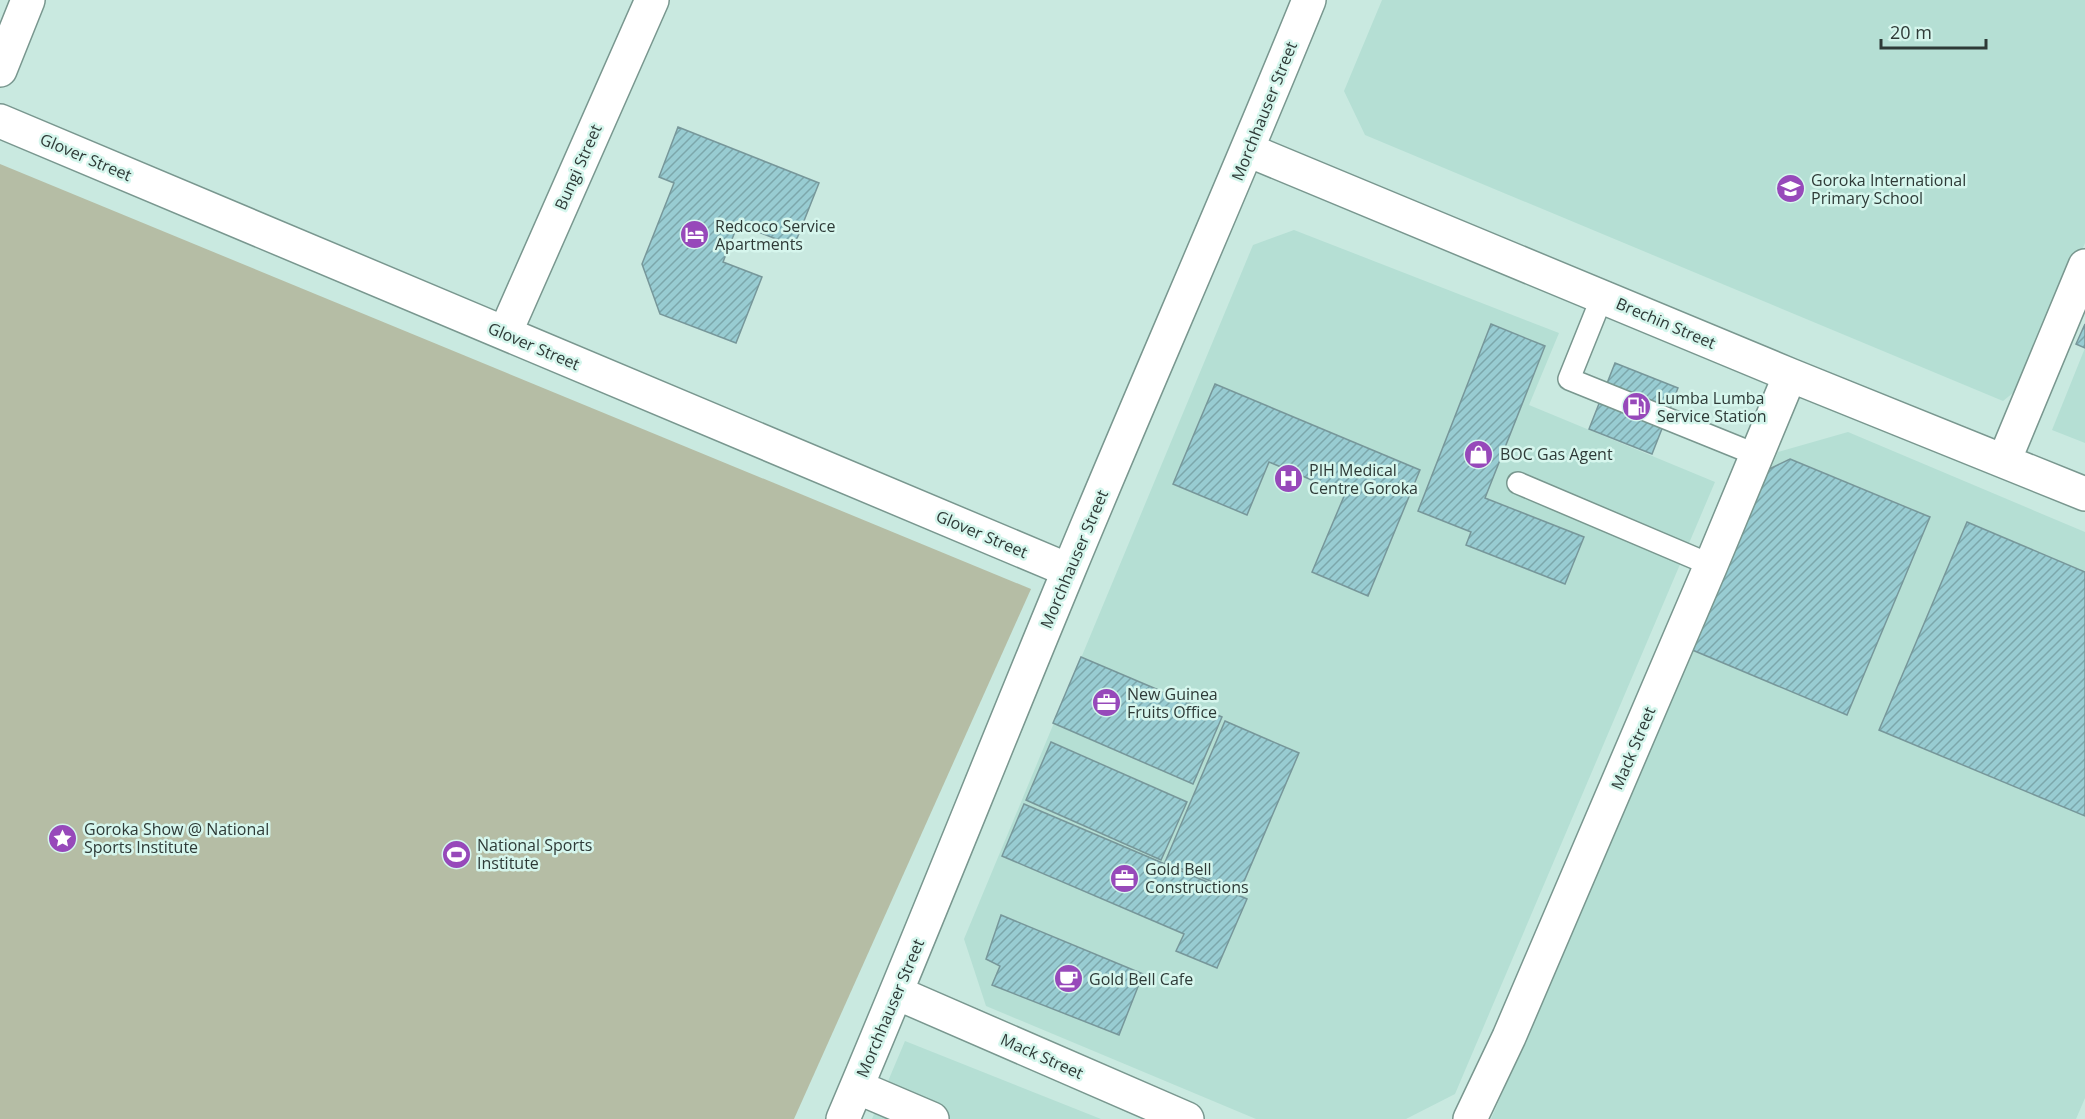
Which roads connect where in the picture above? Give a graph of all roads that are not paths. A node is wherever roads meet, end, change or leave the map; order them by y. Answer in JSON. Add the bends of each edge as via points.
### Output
{"nodes":[{"id":1,"x":28,"y":0,"type":"edge"},
{"id":2,"x":652,"y":0,"type":"edge"},
{"id":3,"x":1309,"y":0,"type":"edge"},
{"id":4,"x":0,"y":70,"type":"edge"},
{"id":5,"x":0,"y":121,"type":"edge"},
{"id":6,"x":1248,"y":150,"type":"junction"},
{"id":7,"x":2085,"y":266,"type":"edge"},
{"id":8,"x":1602,"y":297,"type":"junction"},
{"id":9,"x":505,"y":333,"type":"junction"},
{"id":10,"x":1790,"y":375,"type":"junction"},
{"id":11,"x":1757,"y":455,"type":"junction"},
{"id":12,"x":2004,"y":461,"type":"junction"},
{"id":13,"x":1518,"y":483,"type":"dead end"},
{"id":14,"x":2085,"y":494,"type":"edge"},
{"id":15,"x":1711,"y":565,"type":"junction"},
{"id":16,"x":1068,"y":570,"type":"junction"},
{"id":17,"x":897,"y":993,"type":"junction"},
{"id":18,"x":856,"y":1087,"type":"junction"},
{"id":19,"x":843,"y":1119,"type":"edge"},
{"id":20,"x":932,"y":1119,"type":"edge"},
{"id":21,"x":1187,"y":1119,"type":"edge"},
{"id":22,"x":1470,"y":1119,"type":"edge"}],
"edges":[{"from":1,"to":4,"type":"street"},
{"from":2,"to":9,"type":"street","name":"Bungi Street"},
{"from":3,"to":6,"type":"street","name":"Morchhauser Street"},
{"from":5,"to":9,"type":"street","name":"Glover Street"},
{"from":6,"to":8,"type":"street","name":"Brechin Street"},
{"from":6,"to":16,"type":"street","name":"Morchhauser Street"},
{"from":7,"to":12,"type":"street"},
{"from":8,"to":10,"type":"street","name":"Brechin Street"},
{"from":8,"to":11,"type":"lane","via":[[1569,379]]},
{"from":9,"to":16,"type":"street","name":"Glover Street"},
{"from":10,"to":11,"type":"street","name":"Mack Street"},
{"from":10,"to":12,"type":"street","name":"Brechin Street"},
{"from":11,"to":15,"type":"street","name":"Mack Street"},
{"from":12,"to":14,"type":"street","name":"Brechin Street"},
{"from":13,"to":15,"type":"lane"},
{"from":15,"to":22,"type":"street","name":"Mack Street","via":[[1509,1037]]},
{"from":16,"to":17,"type":"street","name":"Morchhauser Street"},
{"from":17,"to":18,"type":"street","name":"Morchhauser Street"},
{"from":17,"to":21,"type":"street","name":"Mack Street"},
{"from":18,"to":19,"type":"street","name":"Morchhauser Street"},
{"from":18,"to":20,"type":"street"}]}
